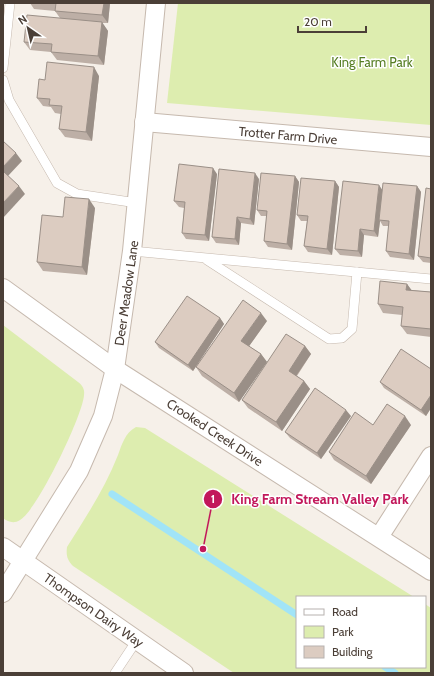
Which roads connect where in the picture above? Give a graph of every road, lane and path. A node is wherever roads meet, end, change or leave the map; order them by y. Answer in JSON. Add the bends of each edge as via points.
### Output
{"nodes":[{"id":1,"x":10,"y":3,"type":"edge"},
{"id":2,"x":156,"y":3,"type":"edge"},
{"id":3,"x":3,"y":68,"type":"edge"},
{"id":4,"x":3,"y":80,"type":"edge"},
{"id":5,"x":144,"y":122,"type":"junction"},
{"id":6,"x":431,"y":147,"type":"edge"},
{"id":7,"x":137,"y":203,"type":"junction"},
{"id":8,"x":132,"y":251,"type":"junction"},
{"id":9,"x":205,"y":258,"type":"junction"},
{"id":10,"x":357,"y":272,"type":"junction"},
{"id":11,"x":431,"y":279,"type":"edge"},
{"id":12,"x":3,"y":288,"type":"edge"},
{"id":13,"x":115,"y":369,"type":"junction"},
{"id":14,"x":431,"y":456,"type":"edge"},
{"id":15,"x":379,"y":537,"type":"junction"},
{"id":16,"x":3,"y":547,"type":"edge"},
{"id":17,"x":23,"y":562,"type":"junction"},
{"id":18,"x":431,"y":571,"type":"edge"},
{"id":19,"x":3,"y":593,"type":"edge"},
{"id":20,"x":137,"y":640,"type":"junction"},
{"id":21,"x":115,"y":673,"type":"edge"},
{"id":22,"x":184,"y":673,"type":"edge"}],
"edges":[{"from":1,"to":3,"type":"lane"},
{"from":2,"to":5,"type":"street","name":"Deer Meadow Lane"},
{"from":4,"to":7,"type":"lane","via":[[9,100],[57,182],[77,194]]},
{"from":5,"to":6,"type":"street","name":"Trotter Farm Drive"},
{"from":5,"to":7,"type":"street","name":"Deer Meadow Lane"},
{"from":7,"to":8,"type":"street","name":"Deer Meadow Lane"},
{"from":8,"to":9,"type":"lane"},
{"from":8,"to":13,"type":"street","name":"Deer Meadow Lane"},
{"from":9,"to":10,"type":"lane"},
{"from":9,"to":10,"type":"lane","via":[[329,339],[342,338],[352,329]]},
{"from":10,"to":11,"type":"lane"},
{"from":12,"to":13,"type":"street","name":"Crooked Creek Drive"},
{"from":13,"to":15,"type":"street","name":"Crooked Creek Drive"},
{"from":13,"to":17,"type":"street","name":"Deer Meadow Lane","via":[[103,416],[79,471]]},
{"from":14,"to":15,"type":"street"},
{"from":15,"to":18,"type":"street","name":"Crooked Creek Drive"},
{"from":16,"to":17,"type":"street","name":"Thompson Dairy Way"},
{"from":17,"to":19,"type":"street","name":"Deer Meadow Lane"},
{"from":17,"to":20,"type":"street","name":"Thompson Dairy Way"},
{"from":20,"to":21,"type":"lane"},
{"from":20,"to":22,"type":"street","name":"Thompson Dairy Way"}]}
